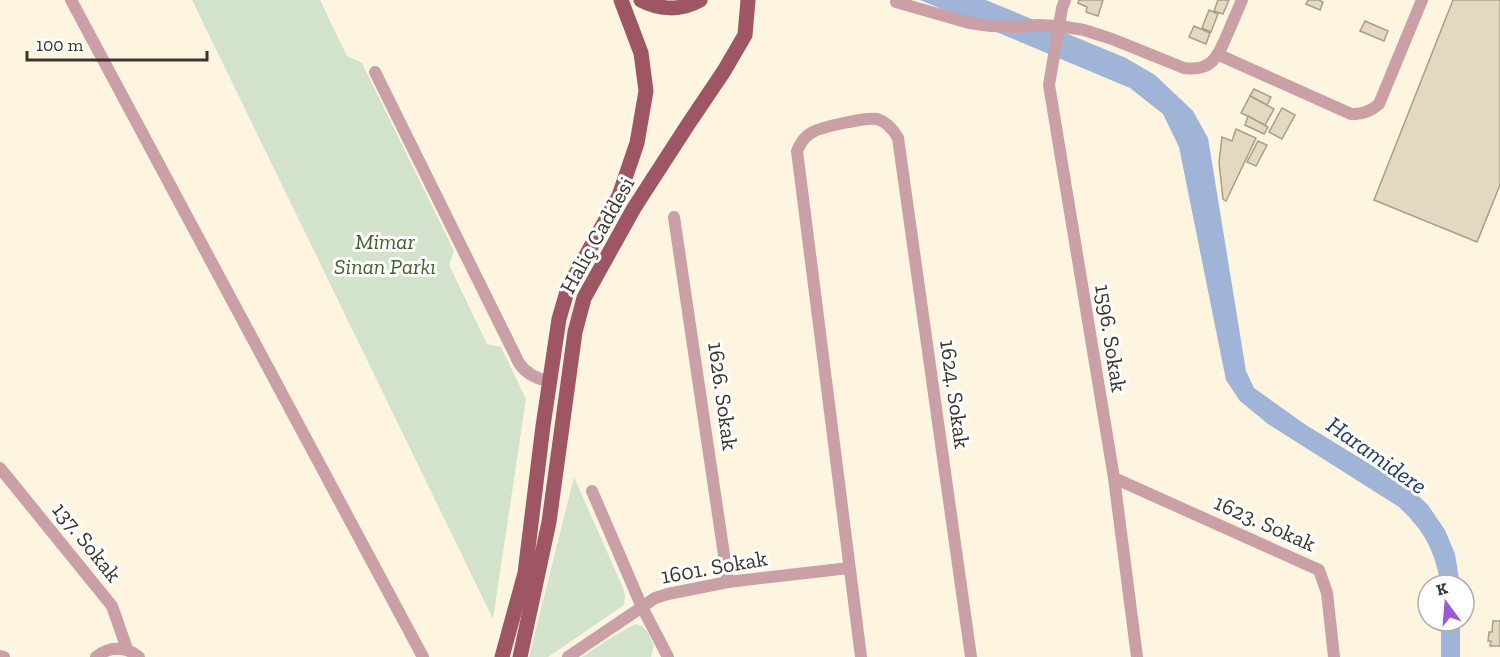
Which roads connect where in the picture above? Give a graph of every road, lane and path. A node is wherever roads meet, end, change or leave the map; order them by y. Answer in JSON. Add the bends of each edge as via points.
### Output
{"nodes":[{"id":1,"x":71,"y":0,"type":"edge"},
{"id":2,"x":621,"y":0,"type":"edge"},
{"id":3,"x":641,"y":0,"type":"edge"},
{"id":4,"x":700,"y":0,"type":"edge"},
{"id":5,"x":748,"y":0,"type":"edge"},
{"id":6,"x":1065,"y":0,"type":"edge"},
{"id":7,"x":1242,"y":0,"type":"edge"},
{"id":8,"x":1422,"y":0,"type":"edge"},
{"id":9,"x":896,"y":2,"type":"dead end"},
{"id":10,"x":1059,"y":26,"type":"junction"},
{"id":11,"x":1219,"y":55,"type":"junction"},
{"id":12,"x":375,"y":72,"type":"dead end"},
{"id":13,"x":674,"y":217,"type":"dead end"},
{"id":14,"x":550,"y":381,"type":"junction"},
{"id":15,"x":0,"y":468,"type":"edge"},
{"id":16,"x":1114,"y":478,"type":"junction"},
{"id":17,"x":592,"y":491,"type":"dead end"},
{"id":18,"x":849,"y":568,"type":"junction"},
{"id":19,"x":728,"y":582,"type":"junction"},
{"id":20,"x":642,"y":607,"type":"junction"},
{"id":21,"x":127,"y":650,"type":"junction"},
{"id":22,"x":96,"y":657,"type":"edge"},
{"id":23,"x":139,"y":657,"type":"edge"},
{"id":24,"x":423,"y":657,"type":"edge"},
{"id":25,"x":502,"y":657,"type":"edge"},
{"id":26,"x":520,"y":657,"type":"edge"},
{"id":27,"x":568,"y":657,"type":"edge"},
{"id":28,"x":668,"y":657,"type":"edge"},
{"id":29,"x":861,"y":657,"type":"edge"},
{"id":30,"x":971,"y":657,"type":"edge"},
{"id":31,"x":1137,"y":657,"type":"edge"},
{"id":32,"x":1334,"y":657,"type":"edge"}],
"edges":[{"from":1,"to":24,"type":"street"},
{"from":2,"to":14,"type":"main road","name":"Haliç Caddesi","via":[[641,53],[646,91],[637,143],[619,196],[568,288]]},
{"from":3,"to":4,"type":"main road","via":[[652,6],[672,8]]},
{"from":5,"to":26,"type":"main road","name":"Haliç Caddesi","via":[[745,35],[634,208],[584,298],[575,332],[549,522]]},
{"from":6,"to":10,"type":"street","name":"1596. Sokak"},
{"from":7,"to":11,"type":"street"},
{"from":8,"to":11,"type":"street","via":[[1379,104],[1363,113],[1351,114]]},
{"from":9,"to":10,"type":"street","via":[[969,23]]},
{"from":10,"to":11,"type":"street","via":[[1094,33],[1184,68],[1201,68]]},
{"from":10,"to":16,"type":"street","name":"1596. Sokak","via":[[1049,85]]},
{"from":12,"to":14,"type":"street","via":[[519,363],[528,373]]},
{"from":13,"to":19,"type":"street","name":"1626. Sokak"},
{"from":14,"to":25,"type":"main road","name":"Haliç Caddesi","via":[[525,573]]},
{"from":15,"to":21,"type":"street","name":"137. Sokak","via":[[112,606]]},
{"from":16,"to":31,"type":"street","name":"1596. Sokak"},
{"from":16,"to":32,"type":"street","name":"1623. Sokak","via":[[1319,570],[1328,593]]},
{"from":17,"to":20,"type":"street"},
{"from":18,"to":19,"type":"street","name":"1601. Sokak"},
{"from":18,"to":29,"type":"street"},
{"from":18,"to":30,"type":"street","name":"1624. Sokak","via":[[797,151],[814,131],[873,118],[885,122],[898,138]]},
{"from":19,"to":20,"type":"street","name":"1601. Sokak","via":[[668,594]]},
{"from":20,"to":27,"type":"street","name":"1601. Sokak"},
{"from":20,"to":28,"type":"street"},
{"from":21,"to":22,"type":"street","via":[[107,650]]},
{"from":21,"to":23,"type":"street"}]}
